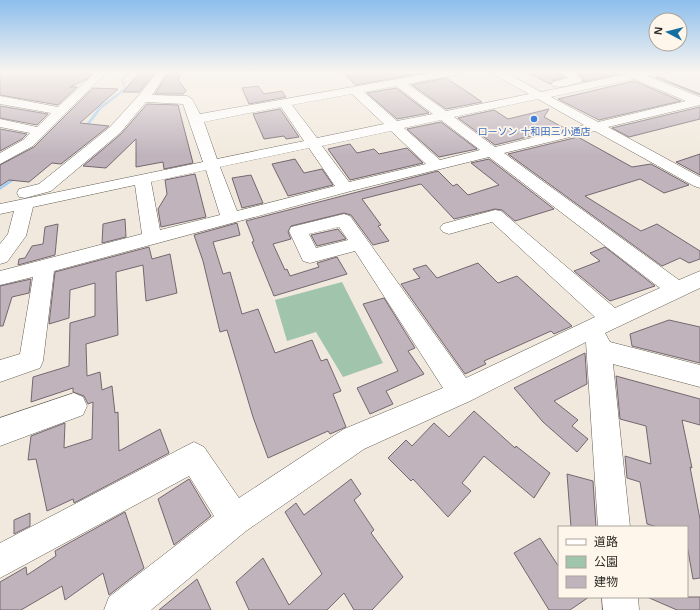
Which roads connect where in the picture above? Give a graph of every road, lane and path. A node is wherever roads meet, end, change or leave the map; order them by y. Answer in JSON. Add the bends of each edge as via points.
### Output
{"nodes":[{"id":1,"x":72,"y":99,"type":"edge"},
{"id":2,"x":142,"y":99,"type":"edge"},
{"id":3,"x":184,"y":99,"type":"edge"},
{"id":4,"x":310,"y":99,"type":"edge"},
{"id":5,"x":365,"y":99,"type":"edge"},
{"id":6,"x":419,"y":99,"type":"edge"},
{"id":7,"x":509,"y":99,"type":"edge"},
{"id":8,"x":556,"y":99,"type":"edge"},
{"id":9,"x":0,"y":100,"type":"edge"},
{"id":10,"x":700,"y":102,"type":"edge"},
{"id":11,"x":285,"y":104,"type":"junction"},
{"id":12,"x":680,"y":107,"type":"junction"},
{"id":13,"x":59,"y":111,"type":"junction"},
{"id":14,"x":442,"y":116,"type":"junction"},
{"id":15,"x":700,"y":116,"type":"edge"},
{"id":16,"x":196,"y":119,"type":"junction"},
{"id":17,"x":0,"y":123,"type":"edge"},
{"id":18,"x":394,"y":126,"type":"junction"},
{"id":19,"x":597,"y":126,"type":"junction"},
{"id":20,"x":39,"y":131,"type":"junction"},
{"id":21,"x":312,"y":143,"type":"junction"},
{"id":22,"x":490,"y":153,"type":"junction"},
{"id":23,"x":0,"y":159,"type":"edge"},
{"id":24,"x":212,"y":164,"type":"junction"},
{"id":25,"x":436,"y":165,"type":"junction"},
{"id":26,"x":142,"y":179,"type":"junction"},
{"id":27,"x":700,"y":183,"type":"edge"},
{"id":28,"x":345,"y":188,"type":"junction"},
{"id":29,"x":0,"y":198,"type":"edge"},
{"id":30,"x":25,"y":204,"type":"junction"},
{"id":31,"x":0,"y":209,"type":"edge"},
{"id":32,"x":230,"y":217,"type":"junction"},
{"id":33,"x":449,"y":228,"type":"dead end"},
{"id":34,"x":152,"y":237,"type":"junction"},
{"id":35,"x":359,"y":243,"type":"dead end"},
{"id":36,"x":0,"y":257,"type":"edge"},
{"id":37,"x":45,"y":266,"type":"junction"},
{"id":38,"x":0,"y":278,"type":"edge"},
{"id":39,"x":700,"y":279,"type":"edge"},
{"id":40,"x":678,"y":290,"type":"junction"},
{"id":41,"x":601,"y":333,"type":"junction"},
{"id":42,"x":0,"y":371,"type":"edge"},
{"id":43,"x":700,"y":376,"type":"edge"},
{"id":44,"x":461,"y":393,"type":"junction"},
{"id":45,"x":74,"y":406,"type":"dead end"},
{"id":46,"x":0,"y":432,"type":"edge"},
{"id":47,"x":235,"y":520,"type":"junction"},
{"id":48,"x":614,"y":526,"type":"edge"},
{"id":49,"x":0,"y":561,"type":"edge"},
{"id":50,"x":620,"y":598,"type":"edge"},
{"id":51,"x":122,"y":610,"type":"edge"},
{"id":52,"x":621,"y":610,"type":"edge"}],
"edges":[{"from":1,"to":13,"type":"street"},
{"from":2,"to":29,"type":"street","via":[[115,130],[46,188]]},
{"from":3,"to":16,"type":"street","via":[[188,102]]},
{"from":4,"to":11,"type":"street"},
{"from":5,"to":18,"type":"street"},
{"from":6,"to":14,"type":"street"},
{"from":7,"to":14,"type":"street"},
{"from":8,"to":19,"type":"street"},
{"from":9,"to":13,"type":"street"},
{"from":10,"to":12,"type":"street"},
{"from":11,"to":16,"type":"street"},
{"from":11,"to":21,"type":"street"},
{"from":12,"to":15,"type":"street"},
{"from":12,"to":19,"type":"street"},
{"from":13,"to":20,"type":"street"},
{"from":14,"to":18,"type":"street"},
{"from":14,"to":22,"type":"street"},
{"from":16,"to":24,"type":"street"},
{"from":17,"to":20,"type":"street"},
{"from":18,"to":21,"type":"street"},
{"from":18,"to":25,"type":"street"},
{"from":19,"to":22,"type":"street"},
{"from":19,"to":27,"type":"street"},
{"from":20,"to":23,"type":"street","via":[[28,143]]},
{"from":21,"to":24,"type":"street"},
{"from":21,"to":28,"type":"street"},
{"from":22,"to":25,"type":"street"},
{"from":22,"to":40,"type":"street"},
{"from":24,"to":26,"type":"street"},
{"from":24,"to":32,"type":"street"},
{"from":25,"to":28,"type":"street"},
{"from":26,"to":30,"type":"street"},
{"from":26,"to":34,"type":"street"},
{"from":28,"to":32,"type":"street"},
{"from":30,"to":31,"type":"street"},
{"from":30,"to":36,"type":"street","via":[[17,236]]},
{"from":32,"to":34,"type":"street"},
{"from":33,"to":41,"type":"street","via":[[495,215]]},
{"from":34,"to":37,"type":"street"},
{"from":35,"to":44,"type":"street"},
{"from":37,"to":38,"type":"street"},
{"from":37,"to":42,"type":"street","via":[[30,362]]},
{"from":39,"to":40,"type":"street"},
{"from":40,"to":41,"type":"street"},
{"from":41,"to":43,"type":"street"},
{"from":41,"to":44,"type":"street"},
{"from":41,"to":48,"type":"street"},
{"from":44,"to":47,"type":"street","via":[[354,439]]},
{"from":45,"to":46,"type":"street"},
{"from":47,"to":49,"type":"street","via":[[194,457]]},
{"from":47,"to":51,"type":"street"},
{"from":50,"to":52,"type":"street"}]}
